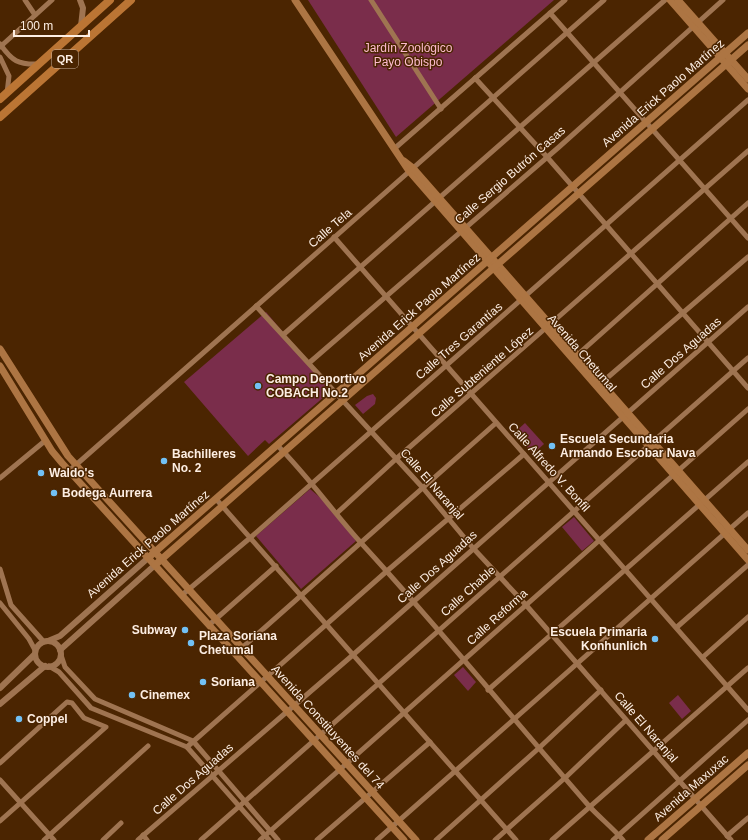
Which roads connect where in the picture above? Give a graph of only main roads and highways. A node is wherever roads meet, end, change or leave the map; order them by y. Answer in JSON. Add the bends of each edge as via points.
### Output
{"nodes":[{"id":1,"x":110,"y":0,"type":"edge"},
{"id":2,"x":130,"y":0,"type":"edge"},
{"id":3,"x":295,"y":0,"type":"edge"},
{"id":4,"x":670,"y":0,"type":"edge"},
{"id":5,"x":678,"y":0,"type":"edge"},
{"id":6,"x":696,"y":24,"type":"junction"},
{"id":7,"x":748,"y":33,"type":"edge"},
{"id":8,"x":748,"y":45,"type":"edge"},
{"id":9,"x":722,"y":55,"type":"junction"},
{"id":10,"x":729,"y":62,"type":"junction"},
{"id":11,"x":748,"y":79,"type":"edge"},
{"id":12,"x":748,"y":89,"type":"edge"},
{"id":13,"x":0,"y":99,"type":"edge"},
{"id":14,"x":0,"y":117,"type":"edge"},
{"id":15,"x":490,"y":259,"type":"junction"},
{"id":16,"x":496,"y":266,"type":"junction"},
{"id":17,"x":0,"y":349,"type":"edge"},
{"id":18,"x":0,"y":366,"type":"edge"},
{"id":19,"x":727,"y":531,"type":"junction"},
{"id":20,"x":748,"y":550,"type":"edge"},
{"id":21,"x":155,"y":552,"type":"junction"},
{"id":22,"x":148,"y":558,"type":"junction"},
{"id":23,"x":162,"y":560,"type":"junction"},
{"id":24,"x":748,"y":560,"type":"edge"},
{"id":25,"x":155,"y":566,"type":"junction"},
{"id":26,"x":748,"y":754,"type":"edge"},
{"id":27,"x":748,"y":765,"type":"edge"},
{"id":28,"x":404,"y":840,"type":"edge"},
{"id":29,"x":416,"y":840,"type":"edge"},
{"id":30,"x":648,"y":840,"type":"edge"},
{"id":31,"x":662,"y":840,"type":"edge"}],
"edges":[{"from":1,"to":13,"type":"main road","number":"QR"},
{"from":2,"to":14,"type":"main road","number":"QR"},
{"from":3,"to":15,"type":"main road","name":"Avenida Chetumal","via":[[394,150]]},
{"from":4,"to":6,"type":"main road"},
{"from":5,"to":6,"type":"main road"},
{"from":6,"to":9,"type":"main road"},
{"from":7,"to":9,"type":"main road","name":"Avenida Erick Paolo Martínez"},
{"from":8,"to":10,"type":"main road","name":"Avenida Erick Paolo Martínez"},
{"from":9,"to":10,"type":"main road"},
{"from":9,"to":15,"type":"main road","name":"Avenida Erick Paolo Martínez"},
{"from":10,"to":11,"type":"main road"},
{"from":10,"to":12,"type":"main road"},
{"from":10,"to":16,"type":"main road","name":"Avenida Erick Paolo Martínez"},
{"from":15,"to":16,"type":"main road","name":"Avenida Chetumal"},
{"from":15,"to":21,"type":"main road","name":"Avenida Erick Paolo Martínez"},
{"from":16,"to":19,"type":"main road","name":"Avenida Chetumal"},
{"from":16,"to":23,"type":"main road","name":"Avenida Erick Paolo Martínez"},
{"from":17,"to":21,"type":"main road","name":"Avenida Constituyentes del 74","via":[[60,446]]},
{"from":18,"to":22,"type":"main road","name":"Avenida Constituyentes del 74","via":[[46,440],[69,471]]},
{"from":19,"to":20,"type":"main road","name":"Avenida Chetumal"},
{"from":19,"to":24,"type":"main road","name":"Avenida Chetumal"},
{"from":21,"to":22,"type":"main road","name":"Avenida Erick Paolo Martínez"},
{"from":21,"to":23,"type":"main road","name":"Avenida Constituyentes del 74"},
{"from":22,"to":25,"type":"main road","name":"Avenida Constituyentes del 74"},
{"from":23,"to":25,"type":"main road","name":"Avenida Erick Paolo Martínez"},
{"from":23,"to":29,"type":"main road","name":"Avenida Constituyentes del 74"},
{"from":25,"to":28,"type":"main road","name":"Avenida Constituyentes del 74"},
{"from":26,"to":30,"type":"main road","name":"Avenida Maxuxac"},
{"from":27,"to":31,"type":"main road","name":"Avenida Maxuxac"}]}
